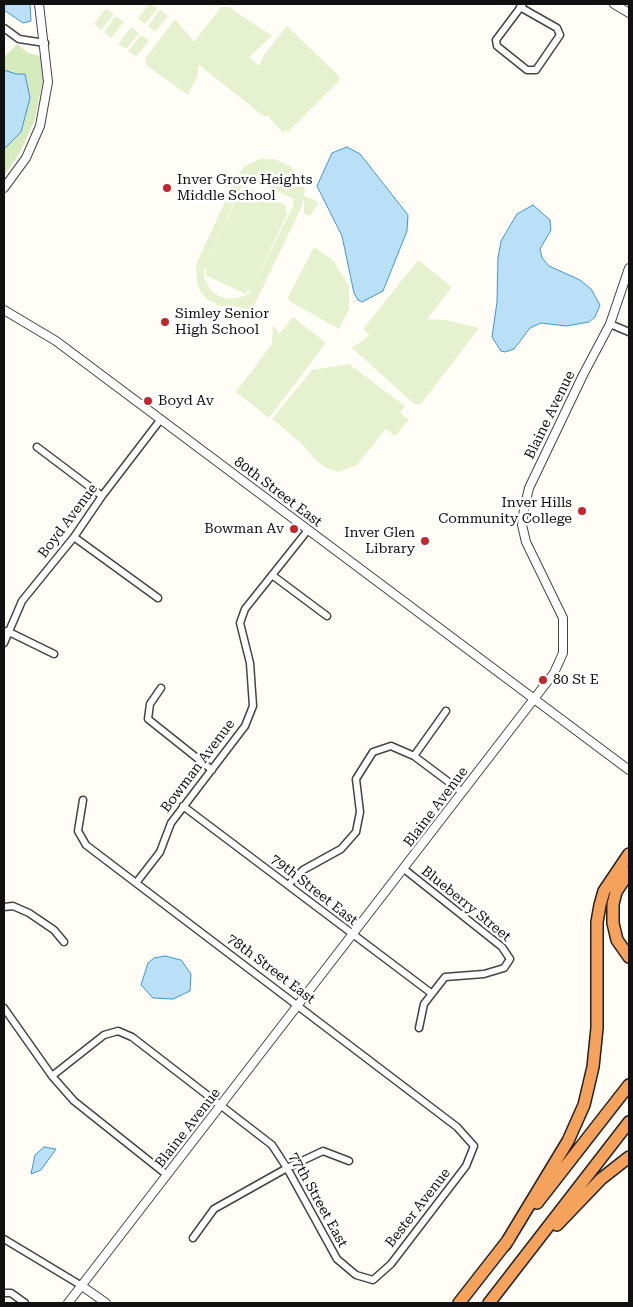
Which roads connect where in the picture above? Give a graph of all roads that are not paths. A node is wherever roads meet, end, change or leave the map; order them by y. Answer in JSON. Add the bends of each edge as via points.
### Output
{"nodes":[{"id":1,"x":38,"y":4,"type":"edge"},
{"id":2,"x":614,"y":4,"type":"edge"},
{"id":3,"x":521,"y":5,"type":"edge"},
{"id":4,"x":629,"y":13,"type":"edge"},
{"id":5,"x":4,"y":28,"type":"edge"},
{"id":6,"x":45,"y":43,"type":"junction"},
{"id":7,"x":4,"y":188,"type":"edge"},
{"id":8,"x":629,"y":268,"type":"edge"},
{"id":9,"x":4,"y":310,"type":"edge"},
{"id":10,"x":610,"y":324,"type":"junction"},
{"id":11,"x":629,"y":332,"type":"edge"},
{"id":12,"x":161,"y":419,"type":"junction"},
{"id":13,"x":37,"y":447,"type":"dead end"},
{"id":14,"x":102,"y":496,"type":"junction"},
{"id":15,"x":308,"y":530,"type":"junction"},
{"id":16,"x":74,"y":537,"type":"junction"},
{"id":17,"x":272,"y":575,"type":"junction"},
{"id":18,"x":158,"y":598,"type":"dead end"},
{"id":19,"x":327,"y":616,"type":"dead end"},
{"id":20,"x":7,"y":631,"type":"junction"},
{"id":21,"x":4,"y":643,"type":"edge"},
{"id":22,"x":54,"y":654,"type":"dead end"},
{"id":23,"x":161,"y":688,"type":"dead end"},
{"id":24,"x":534,"y":699,"type":"junction"},
{"id":25,"x":446,"y":711,"type":"dead end"},
{"id":26,"x":414,"y":756,"type":"junction"},
{"id":27,"x":212,"y":770,"type":"junction"},
{"id":28,"x":629,"y":770,"type":"edge"},
{"id":29,"x":462,"y":792,"type":"junction"},
{"id":30,"x":83,"y":800,"type":"dead end"},
{"id":31,"x":183,"y":806,"type":"junction"},
{"id":32,"x":629,"y":854,"type":"edge"},
{"id":33,"x":404,"y":870,"type":"junction"},
{"id":34,"x":629,"y":872,"type":"edge"},
{"id":35,"x":136,"y":882,"type":"junction"},
{"id":36,"x":288,"y":885,"type":"junction"},
{"id":37,"x":4,"y":907,"type":"edge"},
{"id":38,"x":352,"y":936,"type":"junction"},
{"id":39,"x":64,"y":942,"type":"dead end"},
{"id":40,"x":629,"y":956,"type":"edge"},
{"id":41,"x":431,"y":993,"type":"junction"},
{"id":42,"x":299,"y":1006,"type":"junction"},
{"id":43,"x":4,"y":1008,"type":"edge"},
{"id":44,"x":419,"y":1028,"type":"dead end"},
{"id":45,"x":52,"y":1076,"type":"junction"},
{"id":46,"x":629,"y":1085,"type":"edge"},
{"id":47,"x":222,"y":1106,"type":"junction"},
{"id":48,"x":629,"y":1122,"type":"edge"},
{"id":49,"x":474,"y":1146,"type":"joint"},
{"id":50,"x":629,"y":1157,"type":"edge"},
{"id":51,"x":349,"y":1161,"type":"dead end"},
{"id":52,"x":287,"y":1168,"type":"junction"},
{"id":53,"x":167,"y":1175,"type":"junction"},
{"id":54,"x":193,"y":1238,"type":"dead end"},
{"id":55,"x":4,"y":1239,"type":"edge"},
{"id":56,"x":505,"y":1245,"type":"junction"},
{"id":57,"x":373,"y":1280,"type":"joint"},
{"id":58,"x":507,"y":1280,"type":"junction"},
{"id":59,"x":82,"y":1286,"type":"junction"},
{"id":60,"x":4,"y":1293,"type":"edge"},
{"id":61,"x":25,"y":1303,"type":"edge"},
{"id":62,"x":68,"y":1303,"type":"edge"},
{"id":63,"x":106,"y":1303,"type":"edge"},
{"id":64,"x":459,"y":1303,"type":"edge"},
{"id":65,"x":489,"y":1303,"type":"edge"}],
"edges":[{"from":1,"to":6,"type":"street"},
{"from":2,"to":4,"type":"street"},
{"from":3,"to":3,"type":"street","via":[[496,40],[497,46],[527,70],[536,70],[560,35],[557,28]]},
{"from":5,"to":6,"type":"street","via":[[19,39]]},
{"from":6,"to":7,"type":"street","via":[[48,82],[40,126],[26,158]]},
{"from":8,"to":10,"type":"street","name":"Blaine Avenue"},
{"from":9,"to":12,"type":"street","name":"80th Street East","via":[[56,340]]},
{"from":10,"to":11,"type":"street"},
{"from":10,"to":24,"type":"street","name":"Blaine Avenue","via":[[529,488],[524,509],[522,525],[526,542],[563,618],[564,635],[554,673]]},
{"from":12,"to":14,"type":"street","name":"Boyd Avenue"},
{"from":12,"to":15,"type":"street","name":"80th Street East"},
{"from":13,"to":14,"type":"street"},
{"from":14,"to":16,"type":"street","name":"Boyd Avenue"},
{"from":15,"to":17,"type":"street","name":"Bowman Avenue"},
{"from":15,"to":24,"type":"street","name":"80th Street East"},
{"from":16,"to":18,"type":"street"},
{"from":16,"to":20,"type":"street","name":"Boyd Avenue","via":[[22,601]]},
{"from":17,"to":19,"type":"street"},
{"from":17,"to":27,"type":"street","name":"Bowman Avenue","via":[[245,609],[240,623],[250,663],[253,706],[245,726]]},
{"from":20,"to":21,"type":"street","name":"Boyd Avenue"},
{"from":20,"to":22,"type":"street"},
{"from":23,"to":27,"type":"street","via":[[150,704],[148,719]]},
{"from":24,"to":28,"type":"street","name":"80th Street East"},
{"from":24,"to":29,"type":"street","name":"Blaine Avenue"},
{"from":25,"to":26,"type":"street"},
{"from":26,"to":29,"type":"street"},
{"from":26,"to":36,"type":"street","via":[[391,746],[373,752],[356,779],[360,812],[356,832],[341,849],[302,870]]},
{"from":27,"to":31,"type":"street","name":"Bowman Avenue"},
{"from":29,"to":33,"type":"street","name":"Blaine Avenue"},
{"from":30,"to":35,"type":"street","name":"78th Street East","via":[[78,831],[86,845]]},
{"from":31,"to":35,"type":"street","name":"Bowman Avenue","via":[[171,823],[160,852]]},
{"from":31,"to":36,"type":"street","name":"79th Street East"},
{"from":32,"to":56,"type":"highway","via":[[604,891],[598,914],[596,1028],[593,1067],[584,1105],[568,1141]]},
{"from":33,"to":38,"type":"street","name":"Blaine Avenue"},
{"from":33,"to":41,"type":"street","name":"Blueberry Street","via":[[502,947],[510,959],[504,968],[484,974],[445,977]]},
{"from":34,"to":40,"type":"highway","via":[[616,892],[613,922],[617,940]]},
{"from":35,"to":42,"type":"street","name":"78th Street East"},
{"from":36,"to":38,"type":"street","name":"79th Street East"},
{"from":37,"to":39,"type":"street","via":[[13,906],[29,913],[54,930]]},
{"from":38,"to":41,"type":"street","name":"79th Street East"},
{"from":38,"to":42,"type":"street","name":"Blaine Avenue"},
{"from":41,"to":44,"type":"street","via":[[422,1009]]},
{"from":42,"to":47,"type":"street","name":"Blaine Avenue"},
{"from":42,"to":49,"type":"street","name":"78th Street East","via":[[457,1127]]},
{"from":43,"to":45,"type":"street"},
{"from":45,"to":47,"type":"street","name":"77th Street East","via":[[104,1035],[118,1031],[132,1037]]},
{"from":45,"to":53,"type":"street","via":[[74,1101]]},
{"from":46,"to":56,"type":"highway"},
{"from":47,"to":52,"type":"street","name":"77th Street East","via":[[272,1145]]},
{"from":47,"to":53,"type":"street","name":"Blaine Avenue"},
{"from":48,"to":58,"type":"highway"},
{"from":49,"to":57,"type":"street","name":"Bester Avenue","via":[[466,1166],[390,1264]]},
{"from":50,"to":58,"type":"highway","via":[[582,1198]]},
{"from":51,"to":52,"type":"street","via":[[323,1151]]},
{"from":52,"to":54,"type":"street","via":[[214,1209]]},
{"from":52,"to":57,"type":"street","name":"77th Street East","via":[[337,1259],[356,1275]]},
{"from":53,"to":59,"type":"street","name":"Blaine Avenue"},
{"from":55,"to":59,"type":"street"},
{"from":56,"to":64,"type":"highway"},
{"from":58,"to":65,"type":"highway"},
{"from":59,"to":62,"type":"street","name":"Blaine Avenue"},
{"from":59,"to":63,"type":"street"},
{"from":60,"to":61,"type":"street","via":[[11,1293]]}]}
